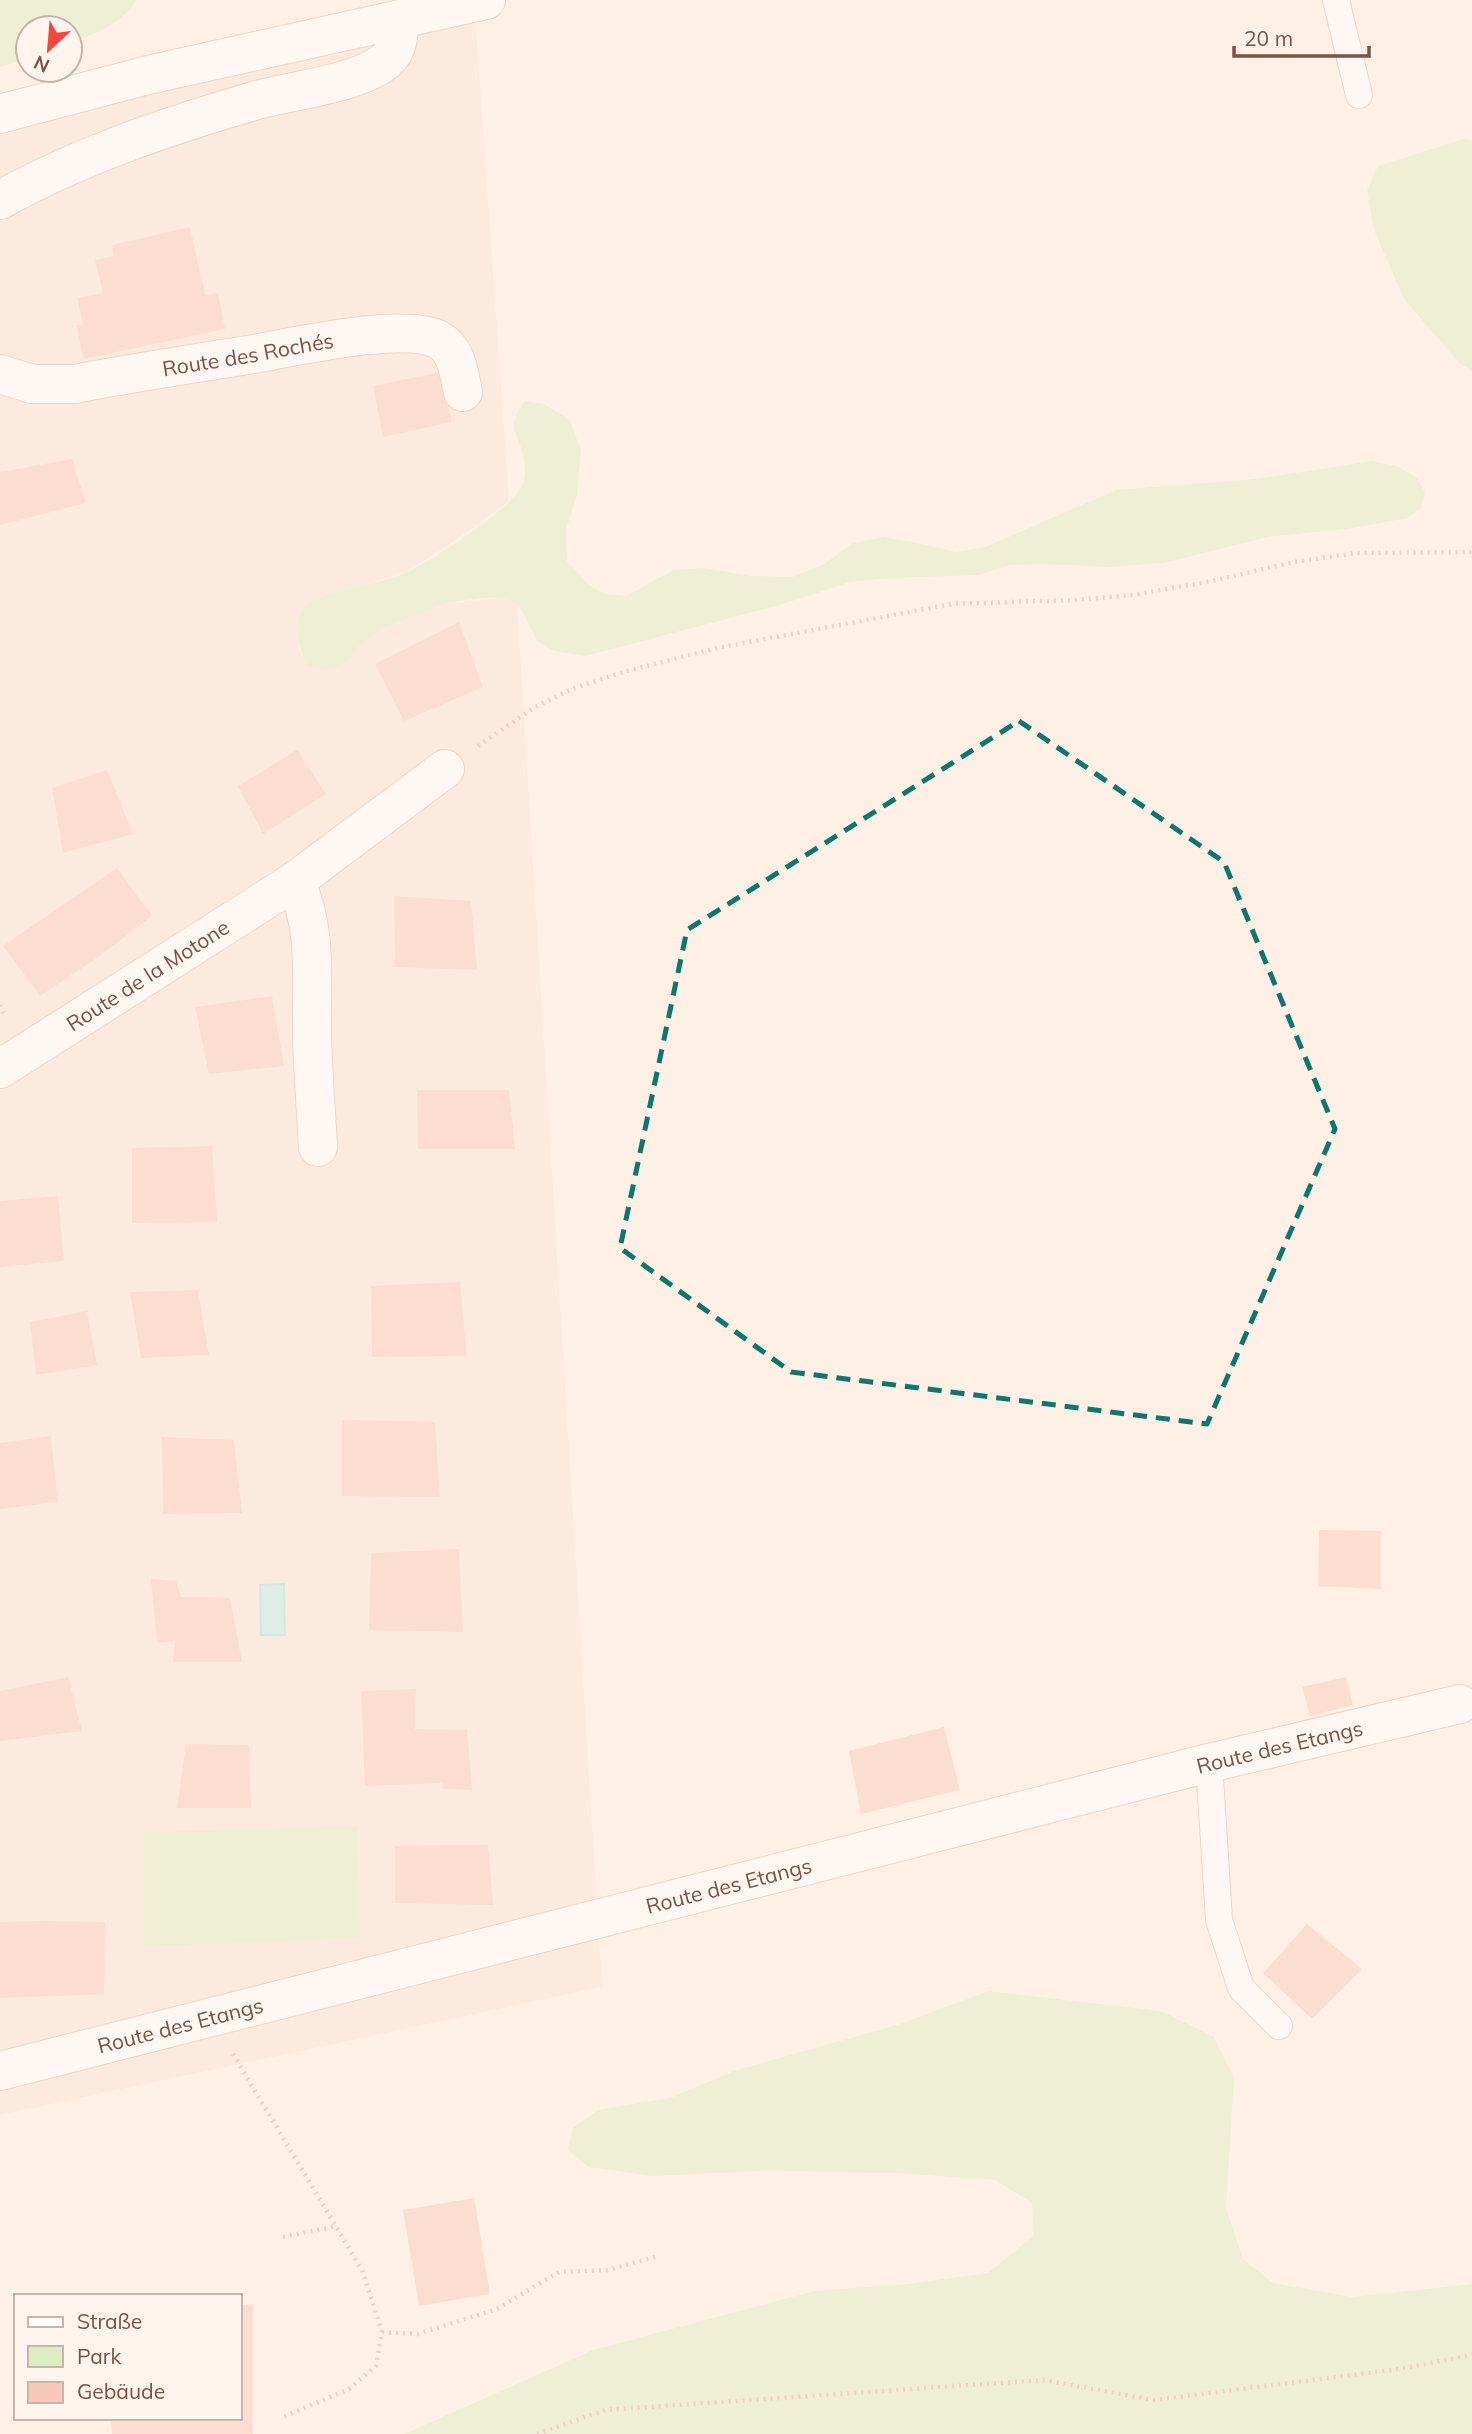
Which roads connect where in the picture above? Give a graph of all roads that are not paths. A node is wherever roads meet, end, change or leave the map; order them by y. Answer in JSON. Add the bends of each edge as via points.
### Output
{"nodes":[{"id":1,"x":486,"y":0,"type":"edge"},
{"id":2,"x":1336,"y":0,"type":"edge"},
{"id":3,"x":399,"y":20,"type":"junction"},
{"id":4,"x":1359,"y":95,"type":"dead end"},
{"id":5,"x":0,"y":114,"type":"edge"},
{"id":6,"x":0,"y":201,"type":"edge"},
{"id":7,"x":0,"y":374,"type":"edge"},
{"id":8,"x":463,"y":392,"type":"dead end"},
{"id":9,"x":445,"y":769,"type":"road end"},
{"id":10,"x":295,"y":881,"type":"junction"},
{"id":11,"x":0,"y":1069,"type":"edge"},
{"id":12,"x":318,"y":1147,"type":"dead end"},
{"id":13,"x":1460,"y":1704,"type":"dead end"},
{"id":14,"x":1209,"y":1763,"type":"junction"},
{"id":15,"x":1279,"y":2026,"type":"dead end"},
{"id":16,"x":0,"y":2071,"type":"edge"}],
"edges":[{"from":1,"to":3,"type":"street"},
{"from":2,"to":4,"type":"lane"},
{"from":3,"to":5,"type":"street","via":[[148,75]]},
{"from":3,"to":6,"type":"street","via":[[397,47],[369,72],[285,92],[131,140]]},
{"from":7,"to":8,"type":"street","name":"Route des Rochés","via":[[32,384],[74,384],[359,336],[412,334],[438,339],[447,346]]},
{"from":9,"to":10,"type":"street","name":"Route de la Motone"},
{"from":10,"to":11,"type":"street","name":"Route de la Motone"},
{"from":10,"to":12,"type":"street","via":[[311,945]]},
{"from":13,"to":14,"type":"street","name":"Route des Etangs"},
{"from":14,"to":15,"type":"lane","via":[[1219,1920],[1241,1988]]},
{"from":14,"to":16,"type":"street","name":"Route des Etangs"}]}
